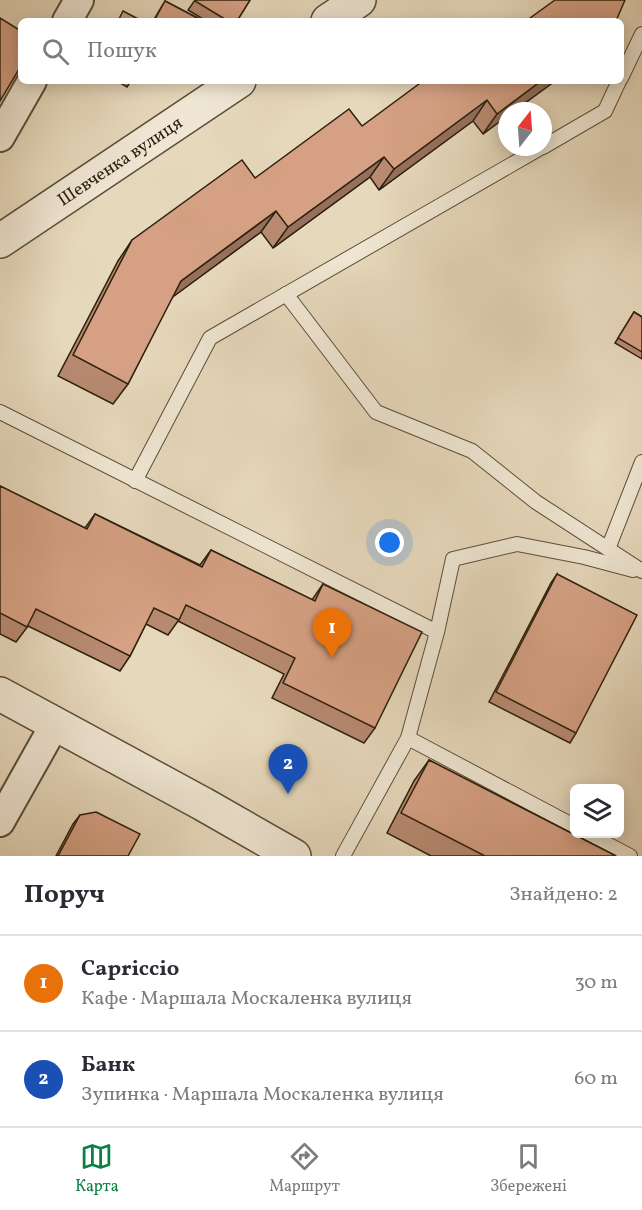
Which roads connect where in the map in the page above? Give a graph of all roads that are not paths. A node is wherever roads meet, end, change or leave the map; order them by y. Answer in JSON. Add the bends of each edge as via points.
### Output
{"nodes":[{"id":1,"x":79,"y":0,"type":"edge"},
{"id":2,"x":359,"y":0,"type":"edge"},
{"id":3,"x":69,"y":18,"type":"edge"},
{"id":4,"x":332,"y":18,"type":"edge"},
{"id":5,"x":642,"y":34,"type":"edge"},
{"id":6,"x":624,"y":71,"type":"edge"},
{"id":7,"x":30,"y":84,"type":"edge"},
{"id":8,"x":235,"y":84,"type":"edge"},
{"id":9,"x":618,"y":84,"type":"edge"},
{"id":10,"x":0,"y":137,"type":"edge"},
{"id":11,"x":552,"y":142,"type":"edge"},
{"id":12,"x":527,"y":156,"type":"edge"},
{"id":13,"x":0,"y":241,"type":"edge"},
{"id":14,"x":286,"y":294,"type":"junction"},
{"id":15,"x":0,"y":412,"type":"edge"},
{"id":16,"x":642,"y":462,"type":"edge"},
{"id":17,"x":135,"y":481,"type":"junction"},
{"id":18,"x":608,"y":549,"type":"junction"},
{"id":19,"x":642,"y":572,"type":"edge"},
{"id":20,"x":437,"y":632,"type":"junction"},
{"id":21,"x":0,"y":694,"type":"edge"},
{"id":22,"x":55,"y":724,"type":"junction"},
{"id":23,"x":408,"y":738,"type":"junction"},
{"id":24,"x":0,"y":822,"type":"edge"},
{"id":25,"x":570,"y":824,"type":"edge"},
{"id":26,"x":596,"y":838,"type":"edge"},
{"id":27,"x":294,"y":856,"type":"edge"},
{"id":28,"x":343,"y":856,"type":"edge"},
{"id":29,"x":630,"y":856,"type":"edge"}],
"edges":[{"from":1,"to":3,"type":"street"},
{"from":2,"to":4,"type":"street"},
{"from":5,"to":6,"type":"lane"},
{"from":7,"to":10,"type":"street"},
{"from":8,"to":13,"type":"street","name":"Шевченка вулиця"},
{"from":9,"to":11,"type":"lane","via":[[605,111]]},
{"from":12,"to":14,"type":"lane"},
{"from":14,"to":17,"type":"lane","via":[[210,338]]},
{"from":14,"to":18,"type":"lane","via":[[376,412],[472,451],[537,502]]},
{"from":15,"to":17,"type":"lane"},
{"from":16,"to":18,"type":"lane"},
{"from":17,"to":20,"type":"lane"},
{"from":18,"to":19,"type":"lane"},
{"from":19,"to":20,"type":"lane","via":[[517,544],[453,559]]},
{"from":20,"to":23,"type":"lane"},
{"from":21,"to":22,"type":"street"},
{"from":22,"to":24,"type":"street"},
{"from":22,"to":27,"type":"street"},
{"from":23,"to":25,"type":"lane"},
{"from":23,"to":28,"type":"lane"},
{"from":26,"to":29,"type":"lane"}]}
